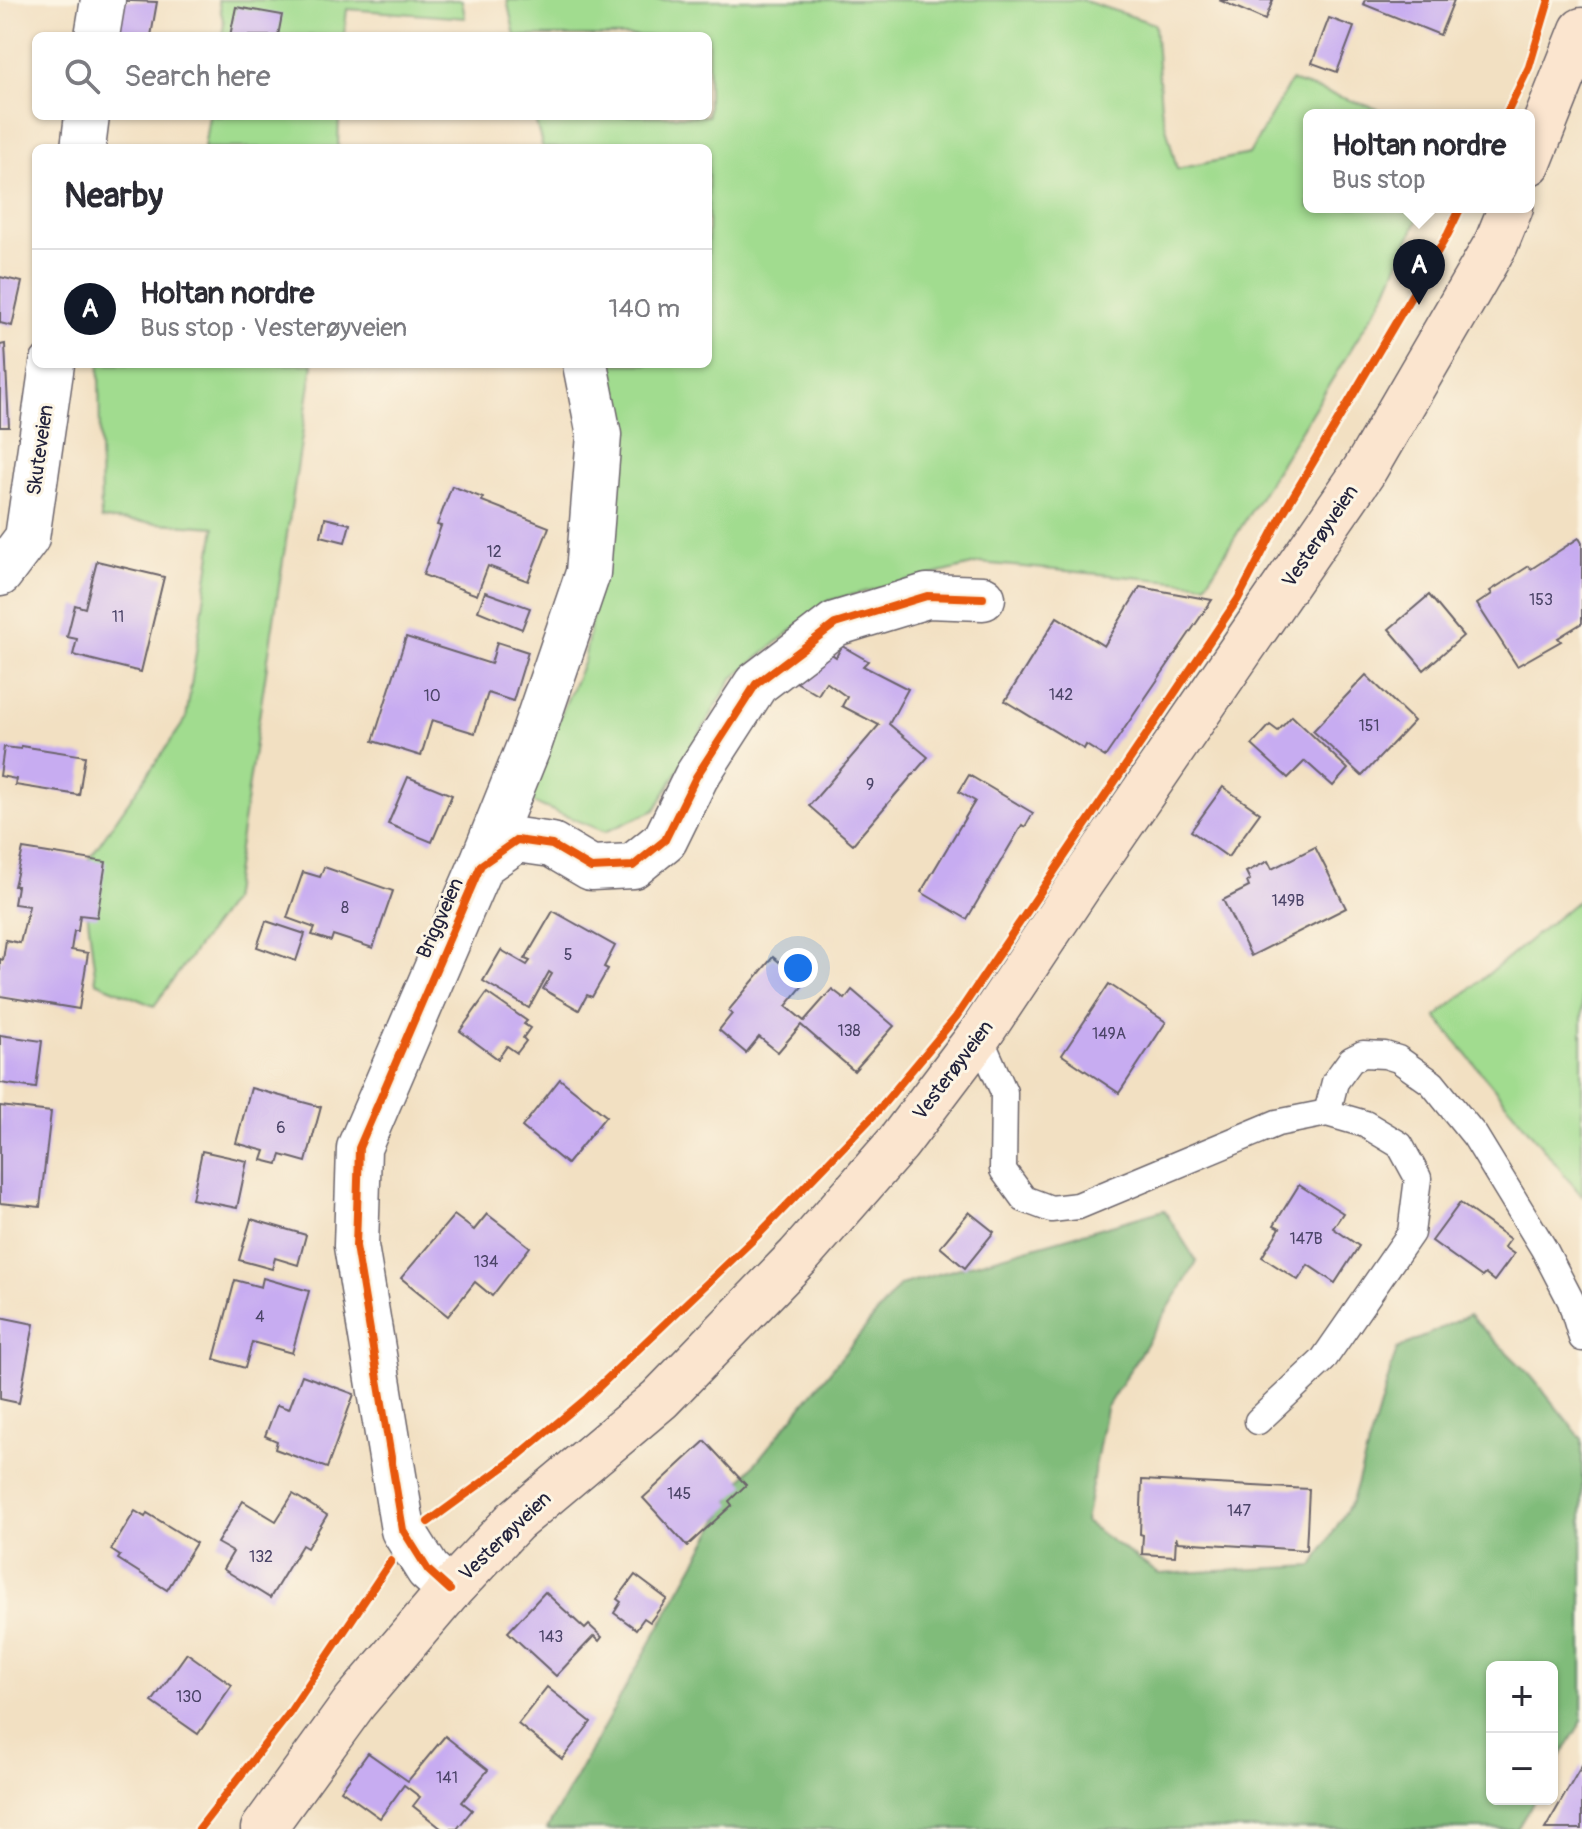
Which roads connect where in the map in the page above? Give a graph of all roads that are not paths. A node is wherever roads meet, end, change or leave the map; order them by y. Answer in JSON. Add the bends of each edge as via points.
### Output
{"nodes":[{"id":1,"x":103,"y":0,"type":"edge"},
{"id":2,"x":1582,"y":30,"type":"edge"},
{"id":3,"x":98,"y":32,"type":"edge"},
{"id":4,"x":86,"y":120,"type":"edge"},
{"id":5,"x":84,"y":144,"type":"edge"},
{"id":6,"x":1535,"y":148,"type":"edge"},
{"id":7,"x":1509,"y":213,"type":"edge"},
{"id":8,"x":51,"y":368,"type":"edge"},
{"id":9,"x":586,"y":368,"type":"edge"},
{"id":10,"x":0,"y":574,"type":"edge"},
{"id":11,"x":983,"y":598,"type":"dead end"},
{"id":12,"x":481,"y":865,"type":"junction"},
{"id":13,"x":979,"y":1036,"type":"junction"},
{"id":14,"x":1327,"y":1113,"type":"junction"},
{"id":15,"x":1582,"y":1338,"type":"edge"},
{"id":16,"x":1258,"y":1421,"type":"dead end"},
{"id":17,"x":450,"y":1590,"type":"junction"},
{"id":18,"x":263,"y":1829,"type":"edge"}],
"edges":[{"from":1,"to":3,"type":"street"},
{"from":2,"to":6,"type":"main road"},
{"from":4,"to":5,"type":"street"},
{"from":7,"to":13,"type":"main road","name":"Vesterøyveien","via":[[1496,244],[1364,471]]},
{"from":8,"to":10,"type":"street","name":"Skuteveien","via":[[27,538]]},
{"from":9,"to":12,"type":"street","name":"Briggveien","via":[[599,435],[588,573],[530,743]]},
{"from":11,"to":12,"type":"street","name":"Briggveien","via":[[927,596],[835,624],[756,684],[696,777],[665,840],[633,866],[591,868],[552,845],[517,840]]},
{"from":12,"to":17,"type":"street","name":"Briggveien","via":[[359,1148],[356,1246],[403,1530],[428,1570]]},
{"from":13,"to":14,"type":"lane","via":[[1004,1092],[1003,1170],[1024,1199],[1051,1209],[1078,1206],[1277,1123]]},
{"from":13,"to":17,"type":"main road","name":"Vesterøyveien","via":[[898,1143],[798,1257],[660,1399],[515,1521]]},
{"from":14,"to":15,"type":"lane","via":[[1335,1082],[1351,1060],[1363,1054],[1398,1059],[1432,1083],[1475,1136],[1544,1249],[1571,1301]]},
{"from":14,"to":16,"type":"lane","via":[[1365,1124],[1400,1145],[1418,1178],[1411,1233],[1323,1360]]},
{"from":17,"to":18,"type":"main road","name":"Vesterøyveien","via":[[355,1702]]}]}
